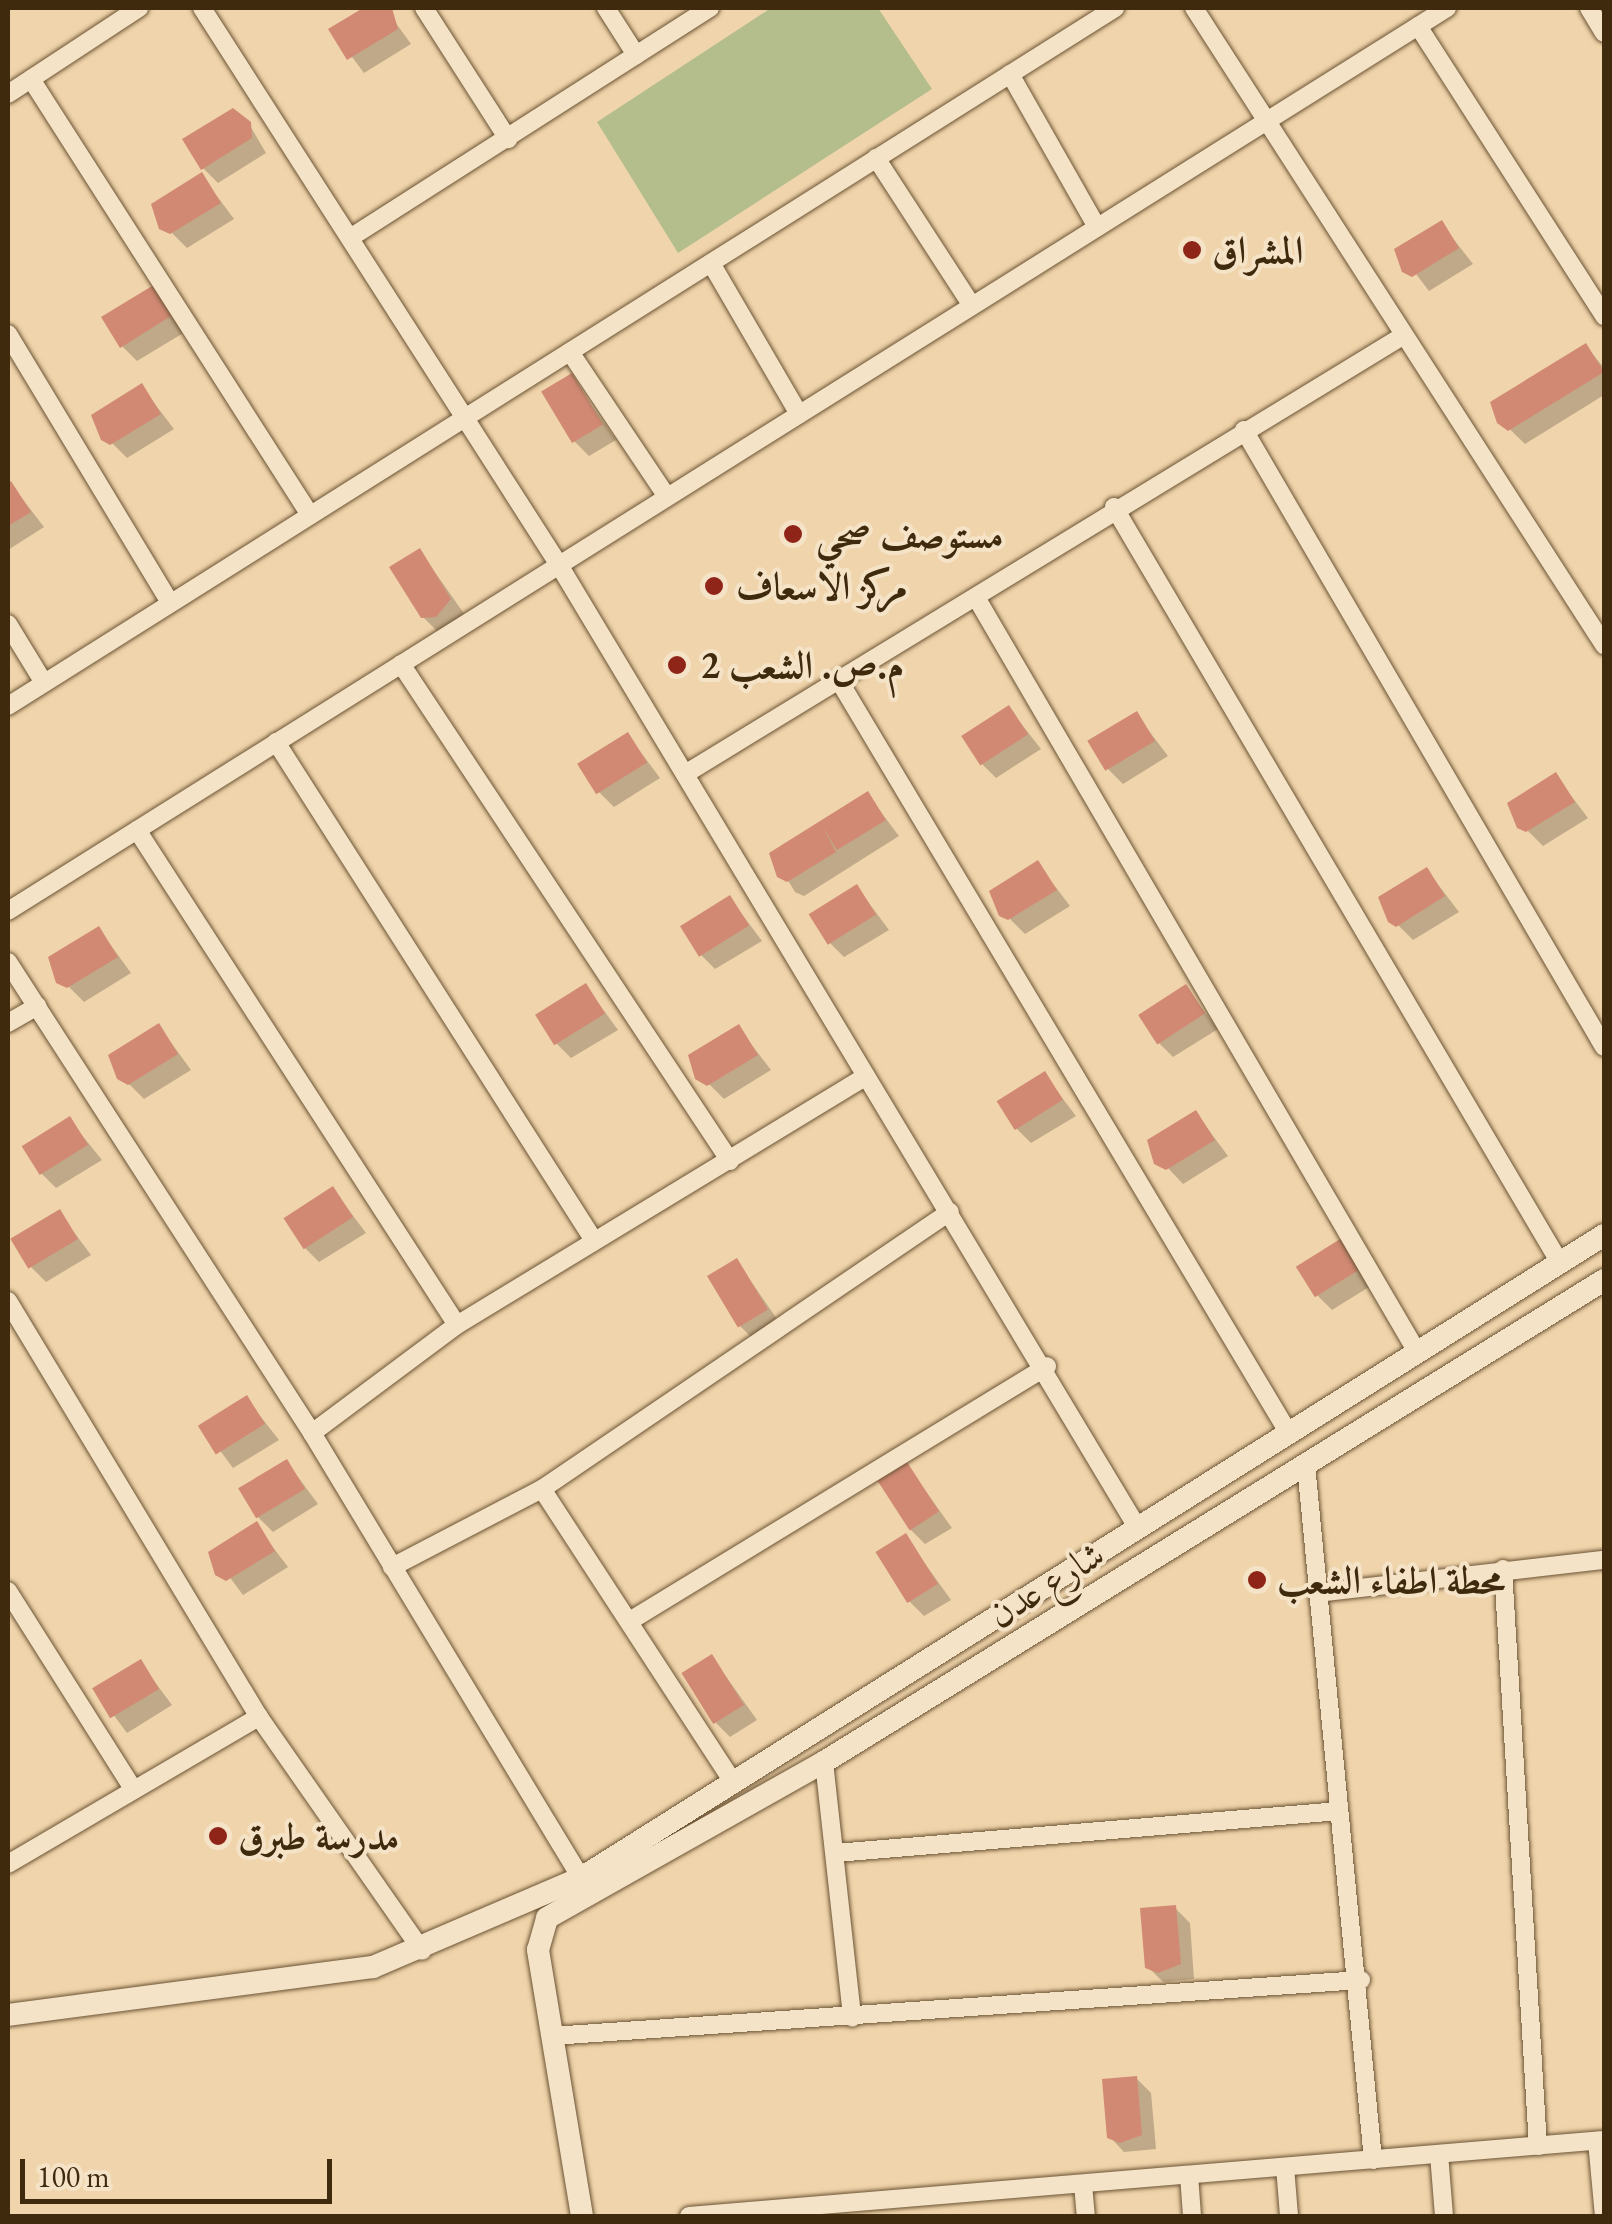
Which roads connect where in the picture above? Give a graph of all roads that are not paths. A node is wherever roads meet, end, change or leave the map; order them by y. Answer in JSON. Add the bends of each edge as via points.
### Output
{"nodes":[{"id":1,"x":140,"y":8,"type":"edge"},
{"id":2,"x":202,"y":8,"type":"edge"},
{"id":3,"x":424,"y":8,"type":"edge"},
{"id":4,"x":606,"y":8,"type":"edge"},
{"id":5,"x":710,"y":8,"type":"edge"},
{"id":6,"x":1115,"y":8,"type":"edge"},
{"id":7,"x":1194,"y":8,"type":"edge"},
{"id":8,"x":1447,"y":8,"type":"edge"},
{"id":9,"x":1589,"y":8,"type":"edge"},
{"id":10,"x":1418,"y":26,"type":"junction"},
{"id":11,"x":1604,"y":33,"type":"edge"},
{"id":12,"x":636,"y":55,"type":"junction"},
{"id":13,"x":1010,"y":74,"type":"junction"},
{"id":14,"x":31,"y":79,"type":"junction"},
{"id":15,"x":8,"y":94,"type":"edge"},
{"id":16,"x":1266,"y":121,"type":"junction"},
{"id":17,"x":508,"y":139,"type":"junction"},
{"id":18,"x":876,"y":158,"type":"junction"},
{"id":19,"x":1097,"y":227,"type":"junction"},
{"id":20,"x":353,"y":236,"type":"junction"},
{"id":21,"x":711,"y":262,"type":"junction"},
{"id":22,"x":972,"y":306,"type":"junction"},
{"id":23,"x":1604,"y":316,"type":"edge"},
{"id":24,"x":8,"y":334,"type":"edge"},
{"id":25,"x":1401,"y":337,"type":"junction"},
{"id":26,"x":570,"y":352,"type":"junction"},
{"id":27,"x":799,"y":414,"type":"junction"},
{"id":28,"x":464,"y":418,"type":"junction"},
{"id":29,"x":1244,"y":430,"type":"junction"},
{"id":30,"x":667,"y":497,"type":"junction"},
{"id":31,"x":1114,"y":507,"type":"junction"},
{"id":32,"x":310,"y":516,"type":"junction"},
{"id":33,"x":559,"y":565,"type":"junction"},
{"id":34,"x":977,"y":599,"type":"junction"},
{"id":35,"x":170,"y":604,"type":"junction"},
{"id":36,"x":8,"y":624,"type":"edge"},
{"id":37,"x":1603,"y":636,"type":"edge"},
{"id":38,"x":401,"y":664,"type":"junction"},
{"id":39,"x":44,"y":683,"type":"junction"},
{"id":40,"x":841,"y":684,"type":"junction"},
{"id":41,"x":8,"y":706,"type":"edge"},
{"id":42,"x":276,"y":742,"type":"junction"},
{"id":43,"x":685,"y":774,"type":"junction"},
{"id":44,"x":136,"y":830,"type":"junction"},
{"id":45,"x":8,"y":910,"type":"edge"},
{"id":46,"x":8,"y":962,"type":"edge"},
{"id":47,"x":37,"y":1006,"type":"junction"},
{"id":48,"x":8,"y":1023,"type":"edge"},
{"id":49,"x":1604,"y":1047,"type":"edge"},
{"id":50,"x":864,"y":1078,"type":"junction"},
{"id":51,"x":730,"y":1161,"type":"junction"},
{"id":52,"x":950,"y":1212,"type":"junction"},
{"id":53,"x":1604,"y":1235,"type":"edge"},
{"id":54,"x":593,"y":1239,"type":"junction"},
{"id":55,"x":1560,"y":1262,"type":"junction"},
{"id":56,"x":1604,"y":1280,"type":"edge"},
{"id":57,"x":8,"y":1301,"type":"edge"},
{"id":58,"x":457,"y":1325,"type":"junction"},
{"id":59,"x":1417,"y":1352,"type":"junction"},
{"id":60,"x":1048,"y":1366,"type":"junction"},
{"id":61,"x":1288,"y":1432,"type":"junction"},
{"id":62,"x":312,"y":1433,"type":"junction"},
{"id":63,"x":1306,"y":1465,"type":"junction"},
{"id":64,"x":542,"y":1489,"type":"junction"},
{"id":65,"x":1175,"y":1503,"type":"junction"},
{"id":66,"x":1137,"y":1526,"type":"junction"},
{"id":67,"x":1207,"y":1526,"type":"junction"},
{"id":68,"x":1604,"y":1560,"type":"edge"},
{"id":69,"x":392,"y":1567,"type":"junction"},
{"id":70,"x":1503,"y":1569,"type":"junction"},
{"id":71,"x":8,"y":1591,"type":"edge"},
{"id":72,"x":1317,"y":1593,"type":"junction"},
{"id":73,"x":633,"y":1619,"type":"junction"},
{"id":74,"x":259,"y":1717,"type":"junction"},
{"id":75,"x":824,"y":1762,"type":"junction"},
{"id":76,"x":734,"y":1784,"type":"junction"},
{"id":77,"x":133,"y":1789,"type":"junction"},
{"id":78,"x":1338,"y":1810,"type":"junction"},
{"id":79,"x":836,"y":1853,"type":"junction"},
{"id":80,"x":8,"y":1864,"type":"edge"},
{"id":81,"x":581,"y":1878,"type":"junction"},
{"id":82,"x":422,"y":1951,"type":"junction"},
{"id":83,"x":1361,"y":1980,"type":"junction"},
{"id":84,"x":8,"y":2016,"type":"edge"},
{"id":85,"x":852,"y":2017,"type":"junction"},
{"id":86,"x":552,"y":2036,"type":"junction"},
{"id":87,"x":1601,"y":2140,"type":"edge"},
{"id":88,"x":1538,"y":2146,"type":"junction"},
{"id":89,"x":1439,"y":2154,"type":"junction"},
{"id":90,"x":1373,"y":2160,"type":"junction"},
{"id":91,"x":1286,"y":2167,"type":"junction"},
{"id":92,"x":1189,"y":2175,"type":"junction"},
{"id":93,"x":1084,"y":2184,"type":"junction"},
{"id":94,"x":935,"y":2196,"type":"junction"},
{"id":95,"x":782,"y":2213,"type":"edge"},
{"id":96,"x":582,"y":2216,"type":"edge"},
{"id":97,"x":689,"y":2216,"type":"edge"},
{"id":98,"x":936,"y":2216,"type":"edge"},
{"id":99,"x":1086,"y":2216,"type":"edge"},
{"id":100,"x":1192,"y":2216,"type":"edge"},
{"id":101,"x":1289,"y":2216,"type":"edge"},
{"id":102,"x":1444,"y":2216,"type":"edge"},
{"id":103,"x":1604,"y":2216,"type":"edge"}],
"edges":[{"from":1,"to":14,"type":"street"},
{"from":2,"to":20,"type":"street"},
{"from":3,"to":17,"type":"street"},
{"from":4,"to":12,"type":"street"},
{"from":5,"to":12,"type":"street"},
{"from":6,"to":13,"type":"street"},
{"from":7,"to":16,"type":"street"},
{"from":8,"to":10,"type":"street"},
{"from":9,"to":11,"type":"street"},
{"from":10,"to":16,"type":"street"},
{"from":10,"to":23,"type":"street"},
{"from":12,"to":17,"type":"street"},
{"from":13,"to":18,"type":"street"},
{"from":13,"to":19,"type":"street"},
{"from":14,"to":15,"type":"street"},
{"from":14,"to":32,"type":"street"},
{"from":16,"to":19,"type":"street"},
{"from":16,"to":25,"type":"street"},
{"from":17,"to":20,"type":"street"},
{"from":18,"to":21,"type":"street"},
{"from":18,"to":22,"type":"street"},
{"from":19,"to":22,"type":"street"},
{"from":20,"to":28,"type":"street"},
{"from":21,"to":26,"type":"street"},
{"from":21,"to":27,"type":"street"},
{"from":22,"to":27,"type":"street"},
{"from":24,"to":35,"type":"street"},
{"from":25,"to":29,"type":"street"},
{"from":25,"to":37,"type":"street"},
{"from":26,"to":28,"type":"street"},
{"from":26,"to":30,"type":"street"},
{"from":27,"to":30,"type":"street"},
{"from":28,"to":32,"type":"street"},
{"from":28,"to":33,"type":"street"},
{"from":29,"to":31,"type":"street"},
{"from":29,"to":49,"type":"street"},
{"from":30,"to":33,"type":"street"},
{"from":31,"to":34,"type":"street"},
{"from":31,"to":55,"type":"street"},
{"from":32,"to":35,"type":"street"},
{"from":33,"to":38,"type":"street"},
{"from":33,"to":43,"type":"street"},
{"from":34,"to":40,"type":"street"},
{"from":34,"to":59,"type":"street"},
{"from":35,"to":39,"type":"street"},
{"from":36,"to":39,"type":"street"},
{"from":38,"to":42,"type":"street"},
{"from":38,"to":51,"type":"street"},
{"from":39,"to":41,"type":"street"},
{"from":40,"to":43,"type":"street"},
{"from":40,"to":61,"type":"street"},
{"from":42,"to":44,"type":"street"},
{"from":42,"to":54,"type":"street"},
{"from":43,"to":50,"type":"street"},
{"from":44,"to":45,"type":"street"},
{"from":44,"to":58,"type":"street"},
{"from":46,"to":47,"type":"street"},
{"from":47,"to":48,"type":"street"},
{"from":47,"to":62,"type":"street"},
{"from":50,"to":51,"type":"street"},
{"from":50,"to":52,"type":"street"},
{"from":51,"to":54,"type":"street"},
{"from":52,"to":60,"type":"street"},
{"from":52,"to":64,"type":"street"},
{"from":53,"to":55,"type":"street","name":"شارع عدن"},
{"from":54,"to":58,"type":"street"},
{"from":55,"to":59,"type":"street","name":"شارع عدن"},
{"from":56,"to":63,"type":"street","name":"شارع عدن"},
{"from":57,"to":74,"type":"street"},
{"from":58,"to":62,"type":"street"},
{"from":59,"to":61,"type":"street","name":"شارع عدن"},
{"from":60,"to":66,"type":"street"},
{"from":60,"to":73,"type":"street"},
{"from":61,"to":65,"type":"street","name":"شارع عدن"},
{"from":62,"to":69,"type":"street"},
{"from":63,"to":67,"type":"street","name":"شارع عدن"},
{"from":63,"to":72,"type":"street"},
{"from":64,"to":69,"type":"street"},
{"from":64,"to":73,"type":"street"},
{"from":65,"to":66,"type":"street","name":"شارع عدن"},
{"from":65,"to":67,"type":"street"},
{"from":66,"to":76,"type":"street","name":"شارع عدن"},
{"from":67,"to":75,"type":"street","name":"شارع عدن"},
{"from":68,"to":70,"type":"street"},
{"from":69,"to":81,"type":"street"},
{"from":70,"to":72,"type":"street"},
{"from":70,"to":88,"type":"street"},
{"from":71,"to":77,"type":"street"},
{"from":72,"to":78,"type":"street"},
{"from":73,"to":76,"type":"street"},
{"from":74,"to":77,"type":"street"},
{"from":74,"to":82,"type":"street"},
{"from":75,"to":79,"type":"street"},
{"from":75,"to":86,"type":"street","name":"شارع عدن","via":[[541,1926],[538,1950]]},
{"from":76,"to":81,"type":"street","name":"شارع عدن"},
{"from":77,"to":80,"type":"street"},
{"from":78,"to":79,"type":"street"},
{"from":78,"to":83,"type":"street"},
{"from":79,"to":85,"type":"street"},
{"from":81,"to":82,"type":"street","name":"شارع عدن"},
{"from":82,"to":84,"type":"street","name":"شارع عدن","via":[[373,1968]]},
{"from":83,"to":85,"type":"street"},
{"from":83,"to":90,"type":"street"},
{"from":85,"to":86,"type":"street"},
{"from":86,"to":96,"type":"street"},
{"from":87,"to":88,"type":"street"},
{"from":87,"to":103,"type":"street"},
{"from":88,"to":89,"type":"street"},
{"from":89,"to":90,"type":"street"},
{"from":89,"to":102,"type":"street"},
{"from":90,"to":91,"type":"street"},
{"from":91,"to":92,"type":"street"},
{"from":91,"to":101,"type":"street"},
{"from":92,"to":93,"type":"street"},
{"from":92,"to":100,"type":"street"},
{"from":93,"to":94,"type":"street"},
{"from":93,"to":99,"type":"street"},
{"from":94,"to":95,"type":"street"},
{"from":94,"to":98,"type":"street"},
{"from":95,"to":97,"type":"street"}]}
